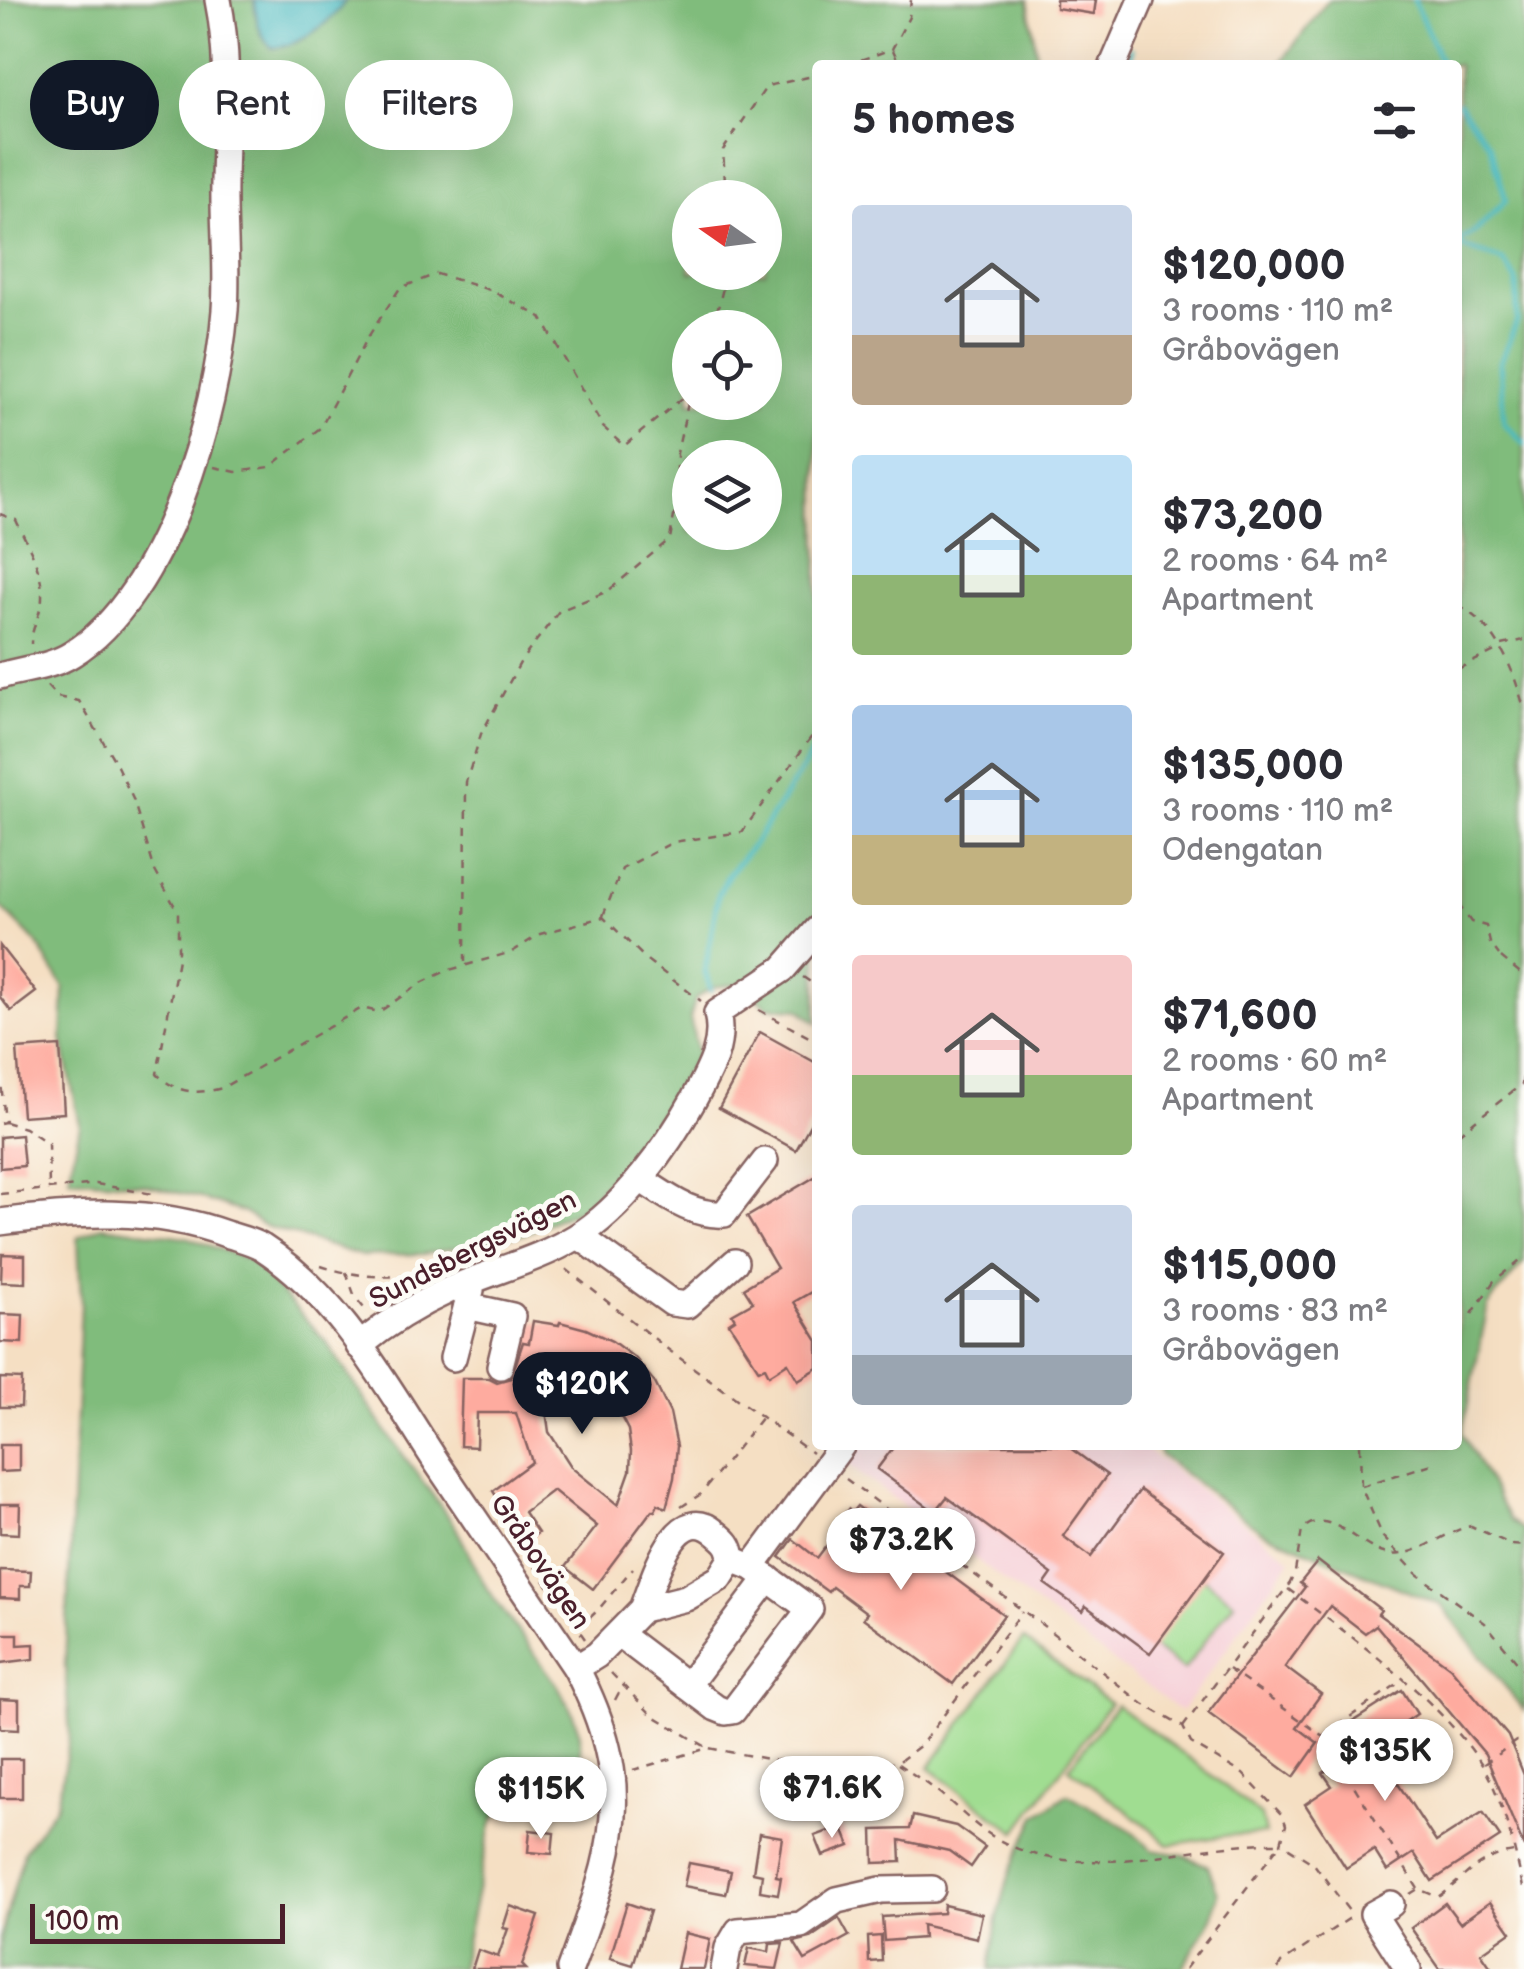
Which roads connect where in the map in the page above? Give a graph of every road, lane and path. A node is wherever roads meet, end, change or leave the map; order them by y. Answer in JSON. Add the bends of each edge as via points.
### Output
{"nodes":[{"id":1,"x":218,"y":0,"type":"edge"},
{"id":2,"x":910,"y":0,"type":"edge"},
{"id":3,"x":1140,"y":0,"type":"edge"},
{"id":4,"x":892,"y":49,"type":"junction"},
{"id":5,"x":860,"y":60,"type":"edge"},
{"id":6,"x":898,"y":60,"type":"edge"},
{"id":7,"x":1115,"y":60,"type":"edge"},
{"id":8,"x":812,"y":76,"type":"edge"},
{"id":9,"x":725,"y":180,"type":"edge"},
{"id":10,"x":672,"y":407,"type":"edge"},
{"id":11,"x":684,"y":420,"type":"edge"},
{"id":12,"x":193,"y":462,"type":"junction"},
{"id":13,"x":0,"y":514,"type":"edge"},
{"id":14,"x":1462,"y":608,"type":"edge"},
{"id":15,"x":1524,"y":640,"type":"edge"},
{"id":16,"x":1501,"y":646,"type":"junction"},
{"id":17,"x":1462,"y":667,"type":"edge"},
{"id":18,"x":31,"y":668,"type":"junction"},
{"id":19,"x":0,"y":676,"type":"edge"},
{"id":20,"x":1524,"y":708,"type":"edge"},
{"id":21,"x":812,"y":736,"type":"edge"},
{"id":22,"x":1462,"y":910,"type":"edge"},
{"id":23,"x":603,"y":917,"type":"junction"},
{"id":24,"x":812,"y":936,"type":"edge"},
{"id":25,"x":465,"y":965,"type":"junction"},
{"id":26,"x":1524,"y":976,"type":"edge"},
{"id":27,"x":690,"y":992,"type":"dead end"},
{"id":28,"x":752,"y":1007,"type":"dead end"},
{"id":29,"x":812,"y":1039,"type":"edge"},
{"id":30,"x":0,"y":1072,"type":"edge"},
{"id":31,"x":1524,"y":1072,"type":"edge"},
{"id":32,"x":2,"y":1122,"type":"edge"},
{"id":33,"x":1462,"y":1131,"type":"edge"},
{"id":34,"x":765,"y":1161,"type":"dead end"},
{"id":35,"x":640,"y":1179,"type":"junction"},
{"id":36,"x":49,"y":1188,"type":"junction"},
{"id":37,"x":0,"y":1194,"type":"edge"},
{"id":38,"x":162,"y":1196,"type":"dead end"},
{"id":39,"x":0,"y":1222,"type":"edge"},
{"id":40,"x":579,"y":1236,"type":"junction"},
{"id":41,"x":544,"y":1253,"type":"junction"},
{"id":42,"x":1524,"y":1257,"type":"edge"},
{"id":43,"x":309,"y":1261,"type":"dead end"},
{"id":44,"x":735,"y":1262,"type":"dead end"},
{"id":45,"x":447,"y":1268,"type":"dead end"},
{"id":46,"x":346,"y":1272,"type":"junction"},
{"id":47,"x":474,"y":1280,"type":"junction"},
{"id":48,"x":467,"y":1306,"type":"junction"},
{"id":49,"x":1472,"y":1314,"type":"dead end"},
{"id":50,"x":380,"y":1328,"type":"junction"},
{"id":51,"x":359,"y":1346,"type":"junction"},
{"id":52,"x":453,"y":1358,"type":"dead end"},
{"id":53,"x":500,"y":1366,"type":"dead end"},
{"id":54,"x":812,"y":1441,"type":"edge"},
{"id":55,"x":1360,"y":1450,"type":"edge"},
{"id":56,"x":835,"y":1455,"type":"edge"},
{"id":57,"x":1436,"y":1463,"type":"dead end"},
{"id":58,"x":1360,"y":1487,"type":"junction"},
{"id":59,"x":1524,"y":1546,"type":"edge"},
{"id":60,"x":1398,"y":1554,"type":"junction"},
{"id":61,"x":529,"y":1562,"type":"dead end"},
{"id":62,"x":751,"y":1568,"type":"junction"},
{"id":63,"x":1286,"y":1587,"type":"junction"},
{"id":64,"x":642,"y":1609,"type":"junction"},
{"id":65,"x":1022,"y":1612,"type":"junction"},
{"id":66,"x":620,"y":1635,"type":"junction"},
{"id":67,"x":587,"y":1662,"type":"junction"},
{"id":68,"x":1228,"y":1668,"type":"junction"},
{"id":69,"x":1524,"y":1670,"type":"edge"},
{"id":70,"x":1402,"y":1680,"type":"junction"},
{"id":71,"x":687,"y":1686,"type":"junction"},
{"id":72,"x":1183,"y":1727,"type":"junction"},
{"id":73,"x":1323,"y":1736,"type":"junction"},
{"id":74,"x":1524,"y":1741,"type":"edge"},
{"id":75,"x":708,"y":1748,"type":"junction"},
{"id":76,"x":897,"y":1764,"type":"junction"},
{"id":77,"x":1482,"y":1765,"type":"junction"},
{"id":78,"x":627,"y":1772,"type":"dead end"},
{"id":79,"x":1281,"y":1843,"type":"junction"},
{"id":80,"x":1516,"y":1852,"type":"junction"},
{"id":81,"x":932,"y":1889,"type":"dead end"},
{"id":82,"x":1418,"y":1890,"type":"junction"},
{"id":83,"x":1524,"y":1893,"type":"edge"},
{"id":84,"x":1372,"y":1912,"type":"junction"},
{"id":85,"x":570,"y":1969,"type":"edge"},
{"id":86,"x":724,"y":1969,"type":"edge"},
{"id":87,"x":1184,"y":1969,"type":"edge"},
{"id":88,"x":1278,"y":1969,"type":"edge"},
{"id":89,"x":1408,"y":1969,"type":"edge"}],
"edges":[{"from":1,"to":12,"type":"street","via":[[226,296],[216,372]]},
{"from":2,"to":4,"type":"path"},
{"from":3,"to":7,"type":"street"},
{"from":4,"to":5,"type":"path"},
{"from":4,"to":6,"type":"path"},
{"from":8,"to":9,"type":"path","via":[[767,86],[723,150]]},
{"from":10,"to":12,"type":"path","via":[[624,446],[603,428],[542,317],[490,290],[437,274],[400,288],[320,428],[270,467],[236,472]]},
{"from":11,"to":25,"type":"path","via":[[670,539],[608,591],[559,612],[521,661],[481,734],[466,782]]},
{"from":12,"to":18,"type":"street","via":[[171,526],[113,618],[71,655]]},
{"from":13,"to":18,"type":"path","via":[[16,520],[36,562],[42,599],[31,630]]},
{"from":14,"to":16,"type":"path","via":[[1492,630]]},
{"from":15,"to":16,"type":"path"},
{"from":16,"to":17,"type":"path"},
{"from":16,"to":20,"type":"path"},
{"from":18,"to":19,"type":"street"},
{"from":18,"to":25,"type":"path","via":[[57,697],[79,701],[95,725],[178,912],[178,959],[158,1074],[172,1089],[222,1088],[362,1008],[379,1012],[421,983]]},
{"from":21,"to":23,"type":"path","via":[[742,832],[673,842],[622,869]]},
{"from":22,"to":26,"type":"path","via":[[1471,922],[1486,926],[1498,954]]},
{"from":23,"to":25,"type":"path"},
{"from":23,"to":27,"type":"path"},
{"from":24,"to":35,"type":"street","name":"Sundsbergsvägen","via":[[783,968],[717,1013],[722,1032],[708,1074]]},
{"from":28,"to":29,"type":"path"},
{"from":30,"to":32,"type":"path"},
{"from":31,"to":33,"type":"path","via":[[1522,1084]]},
{"from":32,"to":36,"type":"path","via":[[48,1143]]},
{"from":34,"to":35,"type":"street","via":[[724,1214],[687,1208]]},
{"from":35,"to":40,"type":"street","name":"Sundsbergsvägen"},
{"from":36,"to":37,"type":"path"},
{"from":36,"to":38,"type":"path","via":[[96,1184]]},
{"from":39,"to":51,"type":"street","name":"Gråbovägen","via":[[128,1212],[208,1227],[260,1246],[302,1281]]},
{"from":40,"to":41,"type":"street","name":"Sundsbergsvägen"},
{"from":40,"to":44,"type":"street","via":[[672,1303],[687,1304]]},
{"from":41,"to":47,"type":"street","name":"Sundsbergsvägen"},
{"from":41,"to":54,"type":"path","via":[[670,1351]]},
{"from":42,"to":49,"type":"path","via":[[1494,1281]]},
{"from":43,"to":46,"type":"path"},
{"from":45,"to":46,"type":"path","via":[[397,1277]]},
{"from":46,"to":50,"type":"path"},
{"from":47,"to":48,"type":"street"},
{"from":47,"to":50,"type":"street","name":"Sundsbergsvägen"},
{"from":48,"to":52,"type":"street"},
{"from":48,"to":53,"type":"street","via":[[512,1316]]},
{"from":50,"to":51,"type":"street","name":"Sundsbergsvägen"},
{"from":51,"to":67,"type":"street","name":"Gråbovägen"},
{"from":55,"to":58,"type":"path"},
{"from":56,"to":62,"type":"street"},
{"from":56,"to":65,"type":"path"},
{"from":57,"to":58,"type":"path"},
{"from":58,"to":60,"type":"path"},
{"from":59,"to":60,"type":"path","via":[[1471,1526]]},
{"from":60,"to":63,"type":"path","via":[[1378,1552],[1331,1523],[1314,1522],[1302,1530]]},
{"from":60,"to":69,"type":"path","via":[[1485,1623]]},
{"from":61,"to":67,"type":"path"},
{"from":62,"to":64,"type":"street","via":[[686,1598]]},
{"from":62,"to":64,"type":"street","via":[[711,1528],[688,1525],[664,1552]]},
{"from":62,"to":71,"type":"street"},
{"from":62,"to":71,"type":"street","via":[[810,1608],[733,1711]]},
{"from":63,"to":68,"type":"path"},
{"from":63,"to":70,"type":"path"},
{"from":64,"to":66,"type":"street"},
{"from":65,"to":72,"type":"path"},
{"from":65,"to":76,"type":"path","via":[[921,1745]]},
{"from":66,"to":67,"type":"street"},
{"from":66,"to":71,"type":"street"},
{"from":67,"to":75,"type":"path","via":[[652,1715]]},
{"from":67,"to":85,"type":"street","name":"Gråbovägen","via":[[612,1768],[615,1823]]},
{"from":68,"to":72,"type":"path"},
{"from":68,"to":73,"type":"path"},
{"from":70,"to":73,"type":"path"},
{"from":70,"to":77,"type":"path"},
{"from":72,"to":79,"type":"path","via":[[1192,1743],[1243,1774],[1280,1811],[1286,1826]]},
{"from":73,"to":82,"type":"path"},
{"from":74,"to":77,"type":"path"},
{"from":75,"to":76,"type":"path","via":[[773,1760]]},
{"from":75,"to":78,"type":"path"},
{"from":76,"to":79,"type":"path","via":[[971,1824],[1046,1857],[1139,1859]]},
{"from":77,"to":80,"type":"path"},
{"from":79,"to":84,"type":"path"},
{"from":79,"to":87,"type":"path"},
{"from":80,"to":82,"type":"path","via":[[1492,1855],[1438,1897]]},
{"from":80,"to":83,"type":"path"},
{"from":81,"to":86,"type":"street","via":[[881,1890],[837,1900],[800,1925],[738,1931]]},
{"from":82,"to":84,"type":"path"},
{"from":84,"to":88,"type":"path"},
{"from":84,"to":89,"type":"street"}]}
